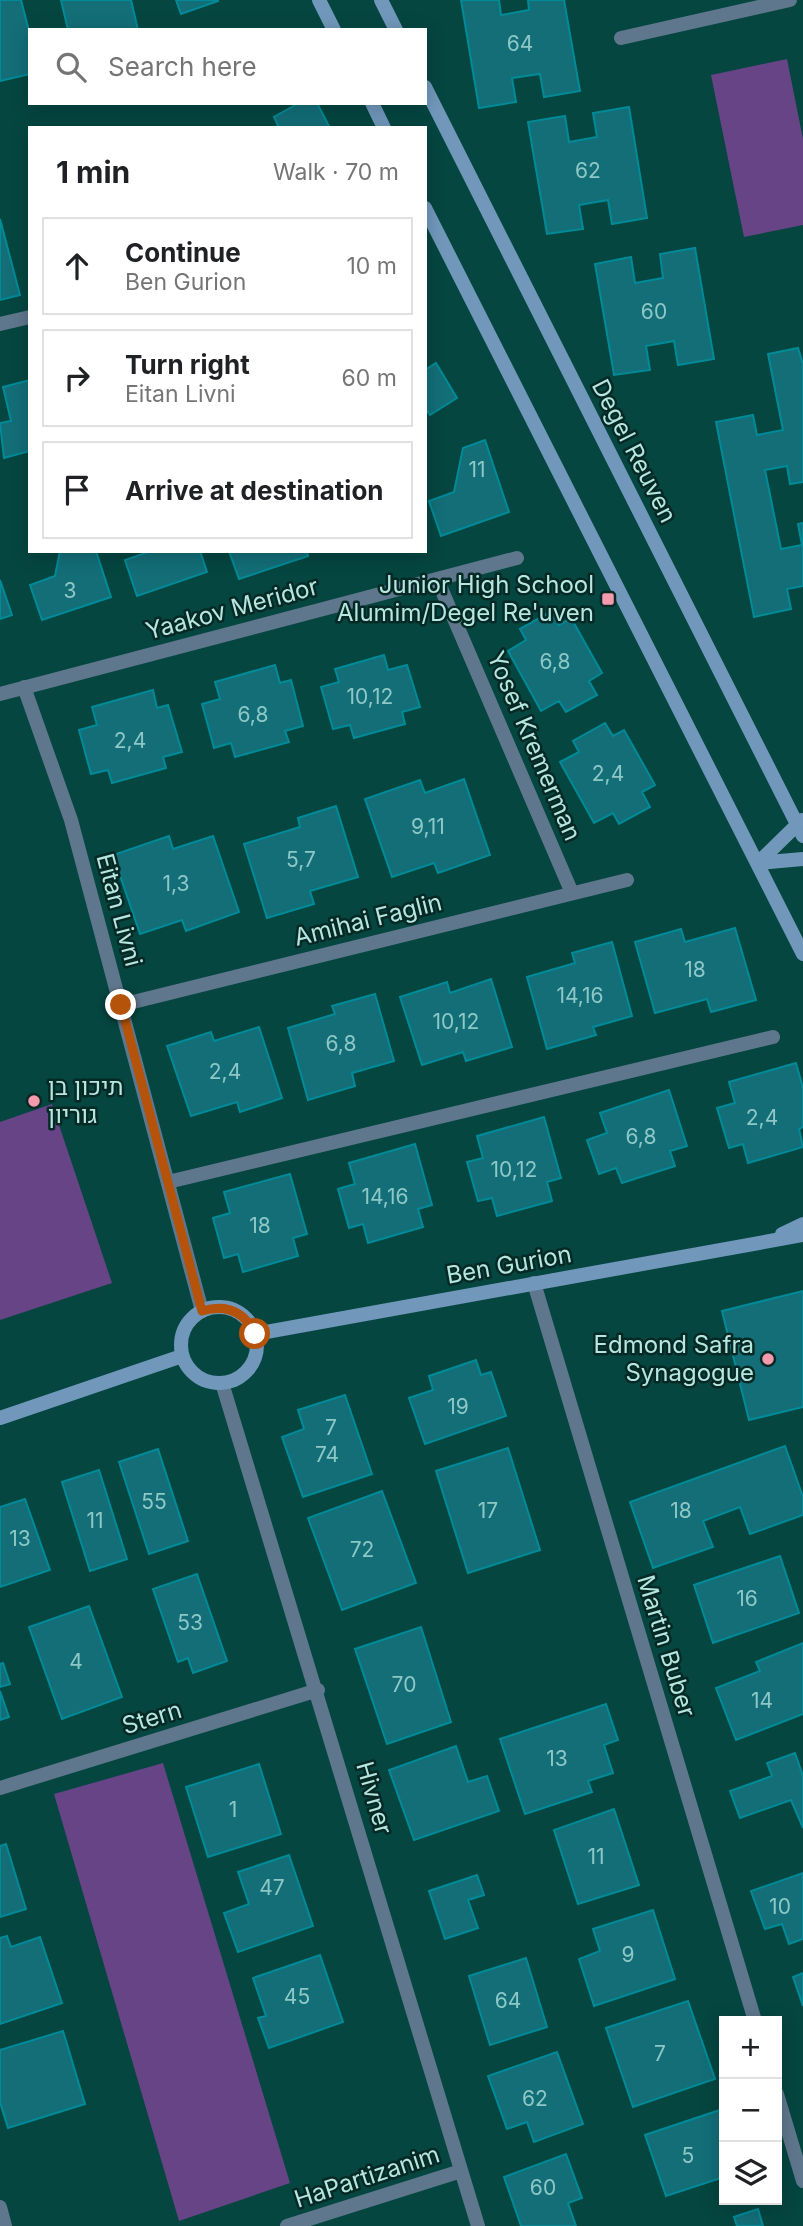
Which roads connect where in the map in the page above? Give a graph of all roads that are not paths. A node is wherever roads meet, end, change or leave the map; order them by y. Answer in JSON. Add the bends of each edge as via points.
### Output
{"nodes":[{"id":1,"x":319,"y":0,"type":"edge"},
{"id":2,"x":382,"y":0,"type":"edge"},
{"id":3,"x":790,"y":0,"type":"edge"},
{"id":4,"x":333,"y":28,"type":"edge"},
{"id":5,"x":396,"y":28,"type":"edge"},
{"id":6,"x":621,"y":38,"type":"dead end"},
{"id":7,"x":427,"y":91,"type":"edge"},
{"id":8,"x":373,"y":105,"type":"edge"},
{"id":9,"x":383,"y":126,"type":"edge"},
{"id":10,"x":427,"y":212,"type":"edge"},
{"id":11,"x":28,"y":317,"type":"edge"},
{"id":12,"x":0,"y":324,"type":"edge"},
{"id":13,"x":517,"y":558,"type":"dead end"},
{"id":14,"x":437,"y":579,"type":"junction"},
{"id":15,"x":24,"y":687,"type":"junction"},
{"id":16,"x":0,"y":694,"type":"edge"},
{"id":17,"x":801,"y":826,"type":"edge"},
{"id":18,"x":803,"y":859,"type":"edge"},
{"id":19,"x":758,"y":863,"type":"junction"},
{"id":20,"x":627,"y":880,"type":"dead end"},
{"id":21,"x":572,"y":893,"type":"junction"},
{"id":22,"x":803,"y":954,"type":"edge"},
{"id":23,"x":121,"y":1005,"type":"junction"},
{"id":24,"x":773,"y":1037,"type":"dead end"},
{"id":25,"x":168,"y":1182,"type":"junction"},
{"id":26,"x":803,"y":1224,"type":"edge"},
{"id":27,"x":803,"y":1236,"type":"edge"},
{"id":28,"x":771,"y":1240,"type":"junction"},
{"id":29,"x":534,"y":1283,"type":"junction"},
{"id":30,"x":202,"y":1311,"type":"junction"},
{"id":31,"x":255,"y":1334,"type":"junction"},
{"id":32,"x":182,"y":1356,"type":"junction"},
{"id":33,"x":222,"y":1383,"type":"junction"},
{"id":34,"x":0,"y":1418,"type":"edge"},
{"id":35,"x":318,"y":1690,"type":"junction"},
{"id":36,"x":0,"y":1788,"type":"edge"},
{"id":37,"x":754,"y":2016,"type":"edge"},
{"id":38,"x":782,"y":2111,"type":"edge"},
{"id":39,"x":461,"y":2171,"type":"junction"},
{"id":40,"x":803,"y":2181,"type":"edge"},
{"id":41,"x":0,"y":2207,"type":"edge"},
{"id":42,"x":5,"y":2226,"type":"edge"},
{"id":43,"x":287,"y":2226,"type":"edge"},
{"id":44,"x":478,"y":2226,"type":"edge"}],
"edges":[{"from":1,"to":4,"type":"street"},
{"from":2,"to":5,"type":"street"},
{"from":3,"to":6,"type":"street"},
{"from":7,"to":17,"type":"street","name":"Degel Reuven"},
{"from":8,"to":9,"type":"street"},
{"from":10,"to":19,"type":"street"},
{"from":11,"to":12,"type":"street"},
{"from":13,"to":14,"type":"street","name":"Yaakov Meridor"},
{"from":14,"to":15,"type":"street","name":"Yaakov Meridor"},
{"from":14,"to":21,"type":"street","name":"Yosef Kremerman"},
{"from":15,"to":16,"type":"street","name":"Yaakov Meridor"},
{"from":15,"to":23,"type":"street","name":"Eitan Livni","via":[[71,820]]},
{"from":17,"to":19,"type":"street"},
{"from":18,"to":19,"type":"street"},
{"from":19,"to":22,"type":"street"},
{"from":20,"to":21,"type":"street","name":"Amihai Faglin"},
{"from":21,"to":23,"type":"street","name":"Amihai Faglin"},
{"from":23,"to":25,"type":"street","name":"Eitan Livni"},
{"from":24,"to":25,"type":"street"},
{"from":25,"to":30,"type":"street","name":"Eitan Livni"},
{"from":26,"to":28,"type":"street","name":"Ben Gurion"},
{"from":27,"to":28,"type":"street","name":"Ben Gurion"},
{"from":28,"to":29,"type":"street","name":"Ben Gurion"},
{"from":29,"to":31,"type":"street","name":"Ben Gurion"},
{"from":29,"to":37,"type":"street","name":"Martin Buber"},
{"from":30,"to":31,"type":"street","via":[[228,1308],[249,1322]]},
{"from":30,"to":32,"type":"street","via":[[184,1329]]},
{"from":31,"to":33,"type":"street","via":[[257,1347],[246,1371]]},
{"from":32,"to":33,"type":"street","via":[[198,1377]]},
{"from":32,"to":34,"type":"street"},
{"from":33,"to":35,"type":"street","name":"Hivner"},
{"from":35,"to":36,"type":"street","name":"Stern"},
{"from":35,"to":39,"type":"street","name":"Hivner"},
{"from":38,"to":40,"type":"street"},
{"from":39,"to":43,"type":"street","name":"HaPartizanim"},
{"from":39,"to":44,"type":"street","name":"Hivner"},
{"from":41,"to":42,"type":"street"}]}
